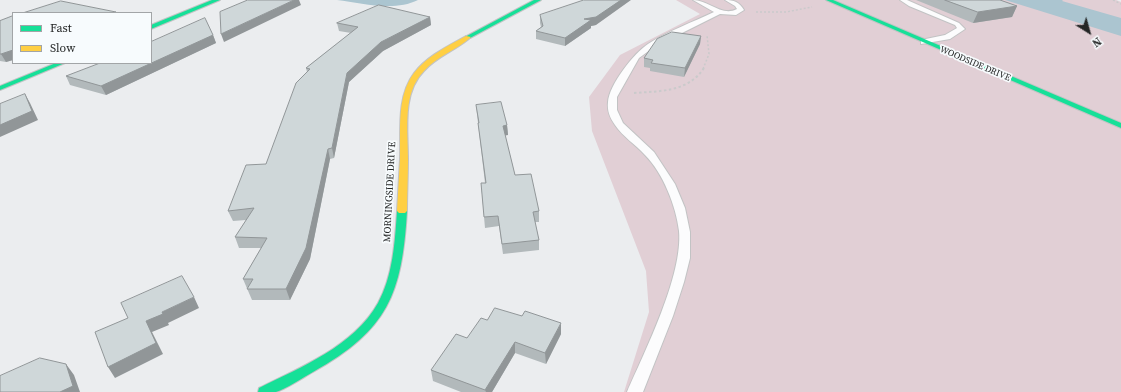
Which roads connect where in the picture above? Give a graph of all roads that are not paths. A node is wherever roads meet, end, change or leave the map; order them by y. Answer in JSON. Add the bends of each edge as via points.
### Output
{"nodes":[{"id":1,"x":217,"y":0,"type":"edge"},
{"id":2,"x":538,"y":0,"type":"edge"},
{"id":3,"x":696,"y":0,"type":"edge"},
{"id":4,"x":728,"y":0,"type":"edge"},
{"id":5,"x":830,"y":0,"type":"edge"},
{"id":6,"x":903,"y":0,"type":"edge"},
{"id":7,"x":719,"y":12,"type":"junction"},
{"id":8,"x":152,"y":27,"type":"edge"},
{"id":9,"x":924,"y":42,"type":"junction"},
{"id":10,"x":60,"y":64,"type":"edge"},
{"id":11,"x":0,"y":88,"type":"edge"},
{"id":12,"x":1121,"y":126,"type":"edge"},
{"id":13,"x":264,"y":392,"type":"edge"},
{"id":14,"x":635,"y":392,"type":"edge"}],
"edges":[{"from":1,"to":8,"type":"street"},
{"from":2,"to":13,"type":"street","name":"MORNINGSIDE DRIVE","via":[[443,53],[422,68],[413,79],[406,107],[398,247],[385,302],[362,332],[324,358]]},
{"from":3,"to":7,"type":"lane"},
{"from":4,"to":7,"type":"lane","via":[[742,10],[731,13]]},
{"from":5,"to":9,"type":"street","name":"WOODSIDE DRIVE"},
{"from":6,"to":9,"type":"lane","via":[[957,24],[960,29],[947,37]]},
{"from":7,"to":14,"type":"lane","via":[[641,52],[614,94],[612,103],[617,122],[650,155],[672,190],[680,211],[685,243],[678,280],[657,341]]},
{"from":9,"to":12,"type":"street","name":"WOODSIDE DRIVE"},
{"from":10,"to":11,"type":"street"}]}
